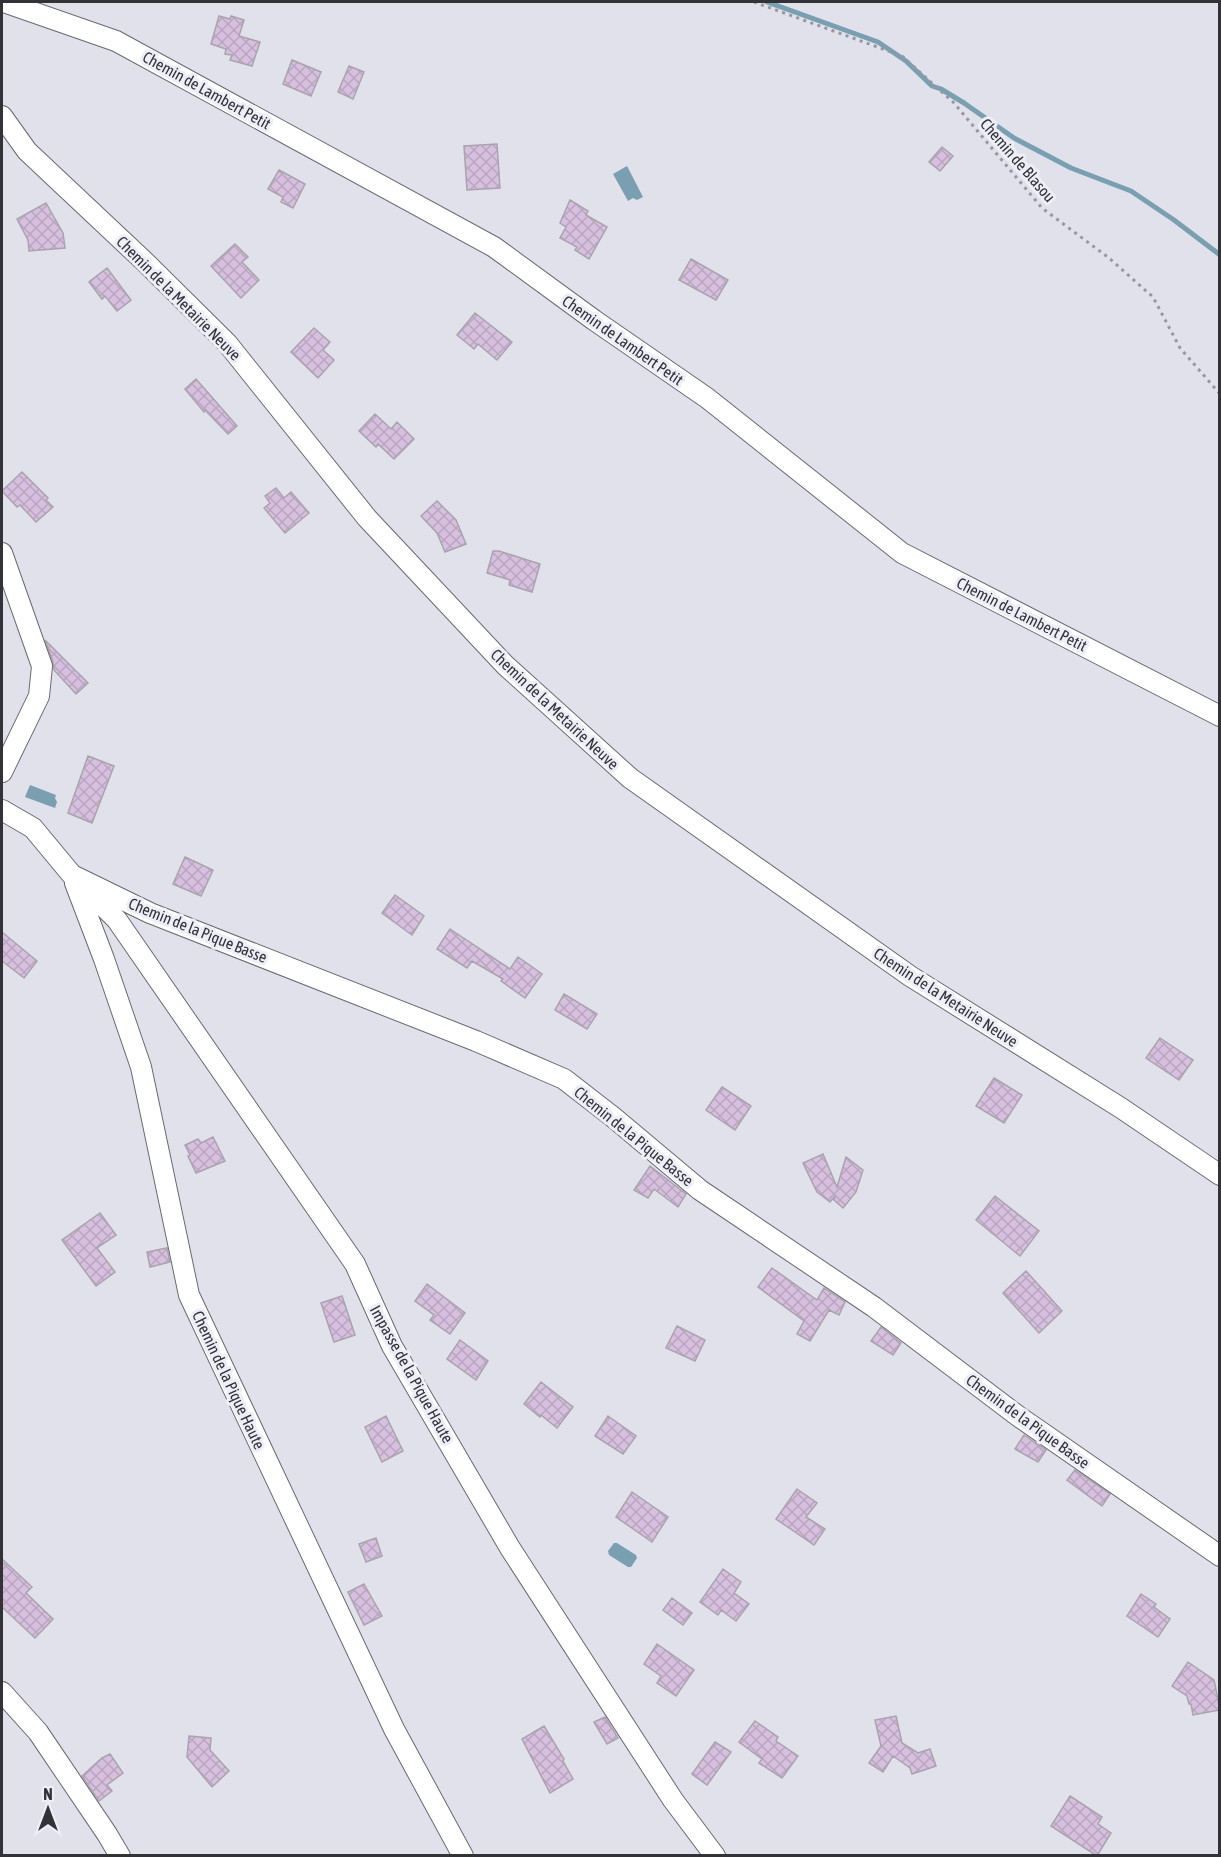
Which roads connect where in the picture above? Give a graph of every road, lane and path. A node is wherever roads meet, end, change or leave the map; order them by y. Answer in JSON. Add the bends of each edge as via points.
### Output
{"nodes":[{"id":1,"x":4,"y":2,"type":"edge"},
{"id":2,"x":754,"y":2,"type":"edge"},
{"id":3,"x":2,"y":116,"type":"edge"},
{"id":4,"x":1220,"y":394,"type":"edge"},
{"id":5,"x":2,"y":553,"type":"edge"},
{"id":6,"x":1220,"y":716,"type":"edge"},
{"id":7,"x":2,"y":772,"type":"edge"},
{"id":8,"x":2,"y":810,"type":"edge"},
{"id":9,"x":72,"y":875,"type":"junction"},
{"id":10,"x":1220,"y":1175,"type":"edge"},
{"id":11,"x":1220,"y":1556,"type":"edge"},
{"id":12,"x":2,"y":1692,"type":"edge"},
{"id":13,"x":120,"y":1856,"type":"edge"},
{"id":14,"x":463,"y":1856,"type":"edge"},
{"id":15,"x":715,"y":1856,"type":"edge"}],
"edges":[{"from":1,"to":6,"type":"street","name":"Chemin de Lambert Petit","via":[[116,41],[494,247],[707,398],[902,553]]},
{"from":2,"to":4,"type":"path","name":"Chemin de Blasou","via":[[902,56],[954,103],[1042,208],[1153,297],[1180,348]]},
{"from":3,"to":10,"type":"street","name":"Chemin de la Metairie Neuve","via":[[27,151],[228,343],[367,518],[505,665],[630,778],[910,976]]},
{"from":5,"to":7,"type":"street","via":[[42,666],[39,696]]},
{"from":8,"to":9,"type":"street","name":"Chemin de la Pique Basse","via":[[33,828]]},
{"from":9,"to":11,"type":"street","name":"Chemin de la Pique Basse","via":[[150,913],[564,1079],[700,1190],[874,1307],[1018,1416]]},
{"from":9,"to":14,"type":"street","name":"Chemin de la Pique Haute","via":[[141,1067],[189,1295],[394,1729]]},
{"from":9,"to":15,"type":"street","name":"Impasse de la Pique Haute","via":[[117,920],[355,1264],[392,1346],[510,1548],[673,1800]]},
{"from":12,"to":13,"type":"street","via":[[38,1732]]}]}
